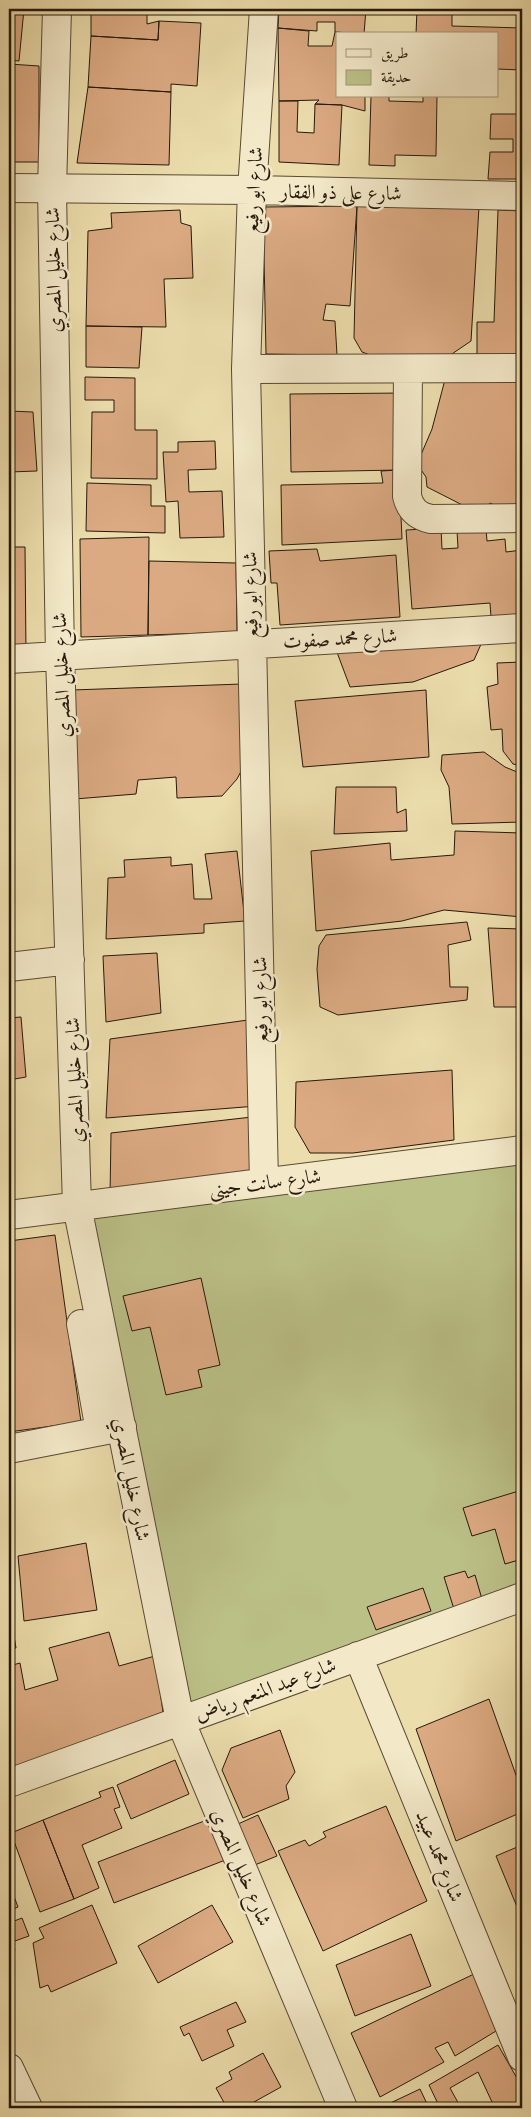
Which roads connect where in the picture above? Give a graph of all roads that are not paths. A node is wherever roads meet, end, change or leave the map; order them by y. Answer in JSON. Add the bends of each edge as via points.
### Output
{"nodes":[{"id":1,"x":57,"y":9,"type":"edge"},
{"id":2,"x":264,"y":9,"type":"edge"},
{"id":3,"x":9,"y":188,"type":"edge"},
{"id":4,"x":52,"y":189,"type":"junction"},
{"id":5,"x":252,"y":190,"type":"junction"},
{"id":6,"x":522,"y":196,"type":"edge"},
{"id":7,"x":408,"y":368,"type":"junction"},
{"id":8,"x":522,"y":368,"type":"edge"},
{"id":9,"x":246,"y":369,"type":"junction"},
{"id":10,"x":522,"y":518,"type":"edge"},
{"id":11,"x":522,"y":628,"type":"edge"},
{"id":12,"x":251,"y":644,"type":"junction"},
{"id":13,"x":60,"y":655,"type":"junction"},
{"id":14,"x":9,"y":659,"type":"edge"},
{"id":15,"x":70,"y":960,"type":"junction"},
{"id":16,"x":9,"y":967,"type":"edge"},
{"id":17,"x":522,"y":1150,"type":"edge"},
{"id":18,"x":264,"y":1182,"type":"junction"},
{"id":19,"x":77,"y":1206,"type":"junction"},
{"id":20,"x":9,"y":1215,"type":"edge"},
{"id":21,"x":81,"y":1324,"type":"dead end"},
{"id":22,"x":111,"y":1429,"type":"junction"},
{"id":23,"x":9,"y":1448,"type":"edge"},
{"id":24,"x":522,"y":1597,"type":"edge"},
{"id":25,"x":358,"y":1656,"type":"junction"},
{"id":26,"x":180,"y":1720,"type":"junction"},
{"id":27,"x":9,"y":1783,"type":"edge"},
{"id":28,"x":522,"y":2057,"type":"edge"},
{"id":29,"x":9,"y":2068,"type":"edge"},
{"id":30,"x":28,"y":2108,"type":"edge"},
{"id":31,"x":343,"y":2108,"type":"edge"}],
"edges":[{"from":1,"to":4,"type":"street","name":"شارع خليل المصري"},
{"from":2,"to":5,"type":"street","name":"شارع ابو رفيع"},
{"from":3,"to":4,"type":"street","name":"شارع على ذو الفقار"},
{"from":4,"to":5,"type":"street","name":"شارع على ذو الفقار"},
{"from":4,"to":13,"type":"street","name":"شارع خليل المصري"},
{"from":5,"to":6,"type":"street","name":"شارع على ذو الفقار"},
{"from":5,"to":9,"type":"street","name":"شارع ابو رفيع"},
{"from":7,"to":8,"type":"street"},
{"from":7,"to":9,"type":"street"},
{"from":7,"to":10,"type":"street","via":[[407,496],[412,509],[431,519]]},
{"from":9,"to":12,"type":"street","name":"شارع ابو رفيع"},
{"from":11,"to":12,"type":"street","name":"شارع محمد صفوت"},
{"from":12,"to":13,"type":"street","name":"شارع محمد صفوت"},
{"from":12,"to":18,"type":"street","name":"شارع ابو رفيع"},
{"from":13,"to":14,"type":"street","name":"شارع محمد صفوت"},
{"from":13,"to":15,"type":"street","name":"شارع خليل المصري"},
{"from":15,"to":16,"type":"street"},
{"from":15,"to":19,"type":"street","name":"شارع خليل المصري"},
{"from":17,"to":18,"type":"street","name":"شارع سانت جينى"},
{"from":18,"to":19,"type":"street","name":"شارع سانت جينى"},
{"from":19,"to":20,"type":"street","name":"شارع سانت جينى"},
{"from":19,"to":22,"type":"street","name":"شارع خليل المصري"},
{"from":21,"to":22,"type":"street"},
{"from":22,"to":23,"type":"street"},
{"from":22,"to":26,"type":"street","name":"شارع خليل المصري"},
{"from":24,"to":25,"type":"street","name":"شارع عبد المنعم رياض"},
{"from":25,"to":26,"type":"street","name":"شارع عبد المنعم رياض"},
{"from":25,"to":28,"type":"street","name":"شارع محمد عبيد"},
{"from":26,"to":27,"type":"street","name":"شارع عبد المنعم رياض"},
{"from":26,"to":31,"type":"street","name":"شارع خليل المصري"},
{"from":29,"to":30,"type":"street"}]}
